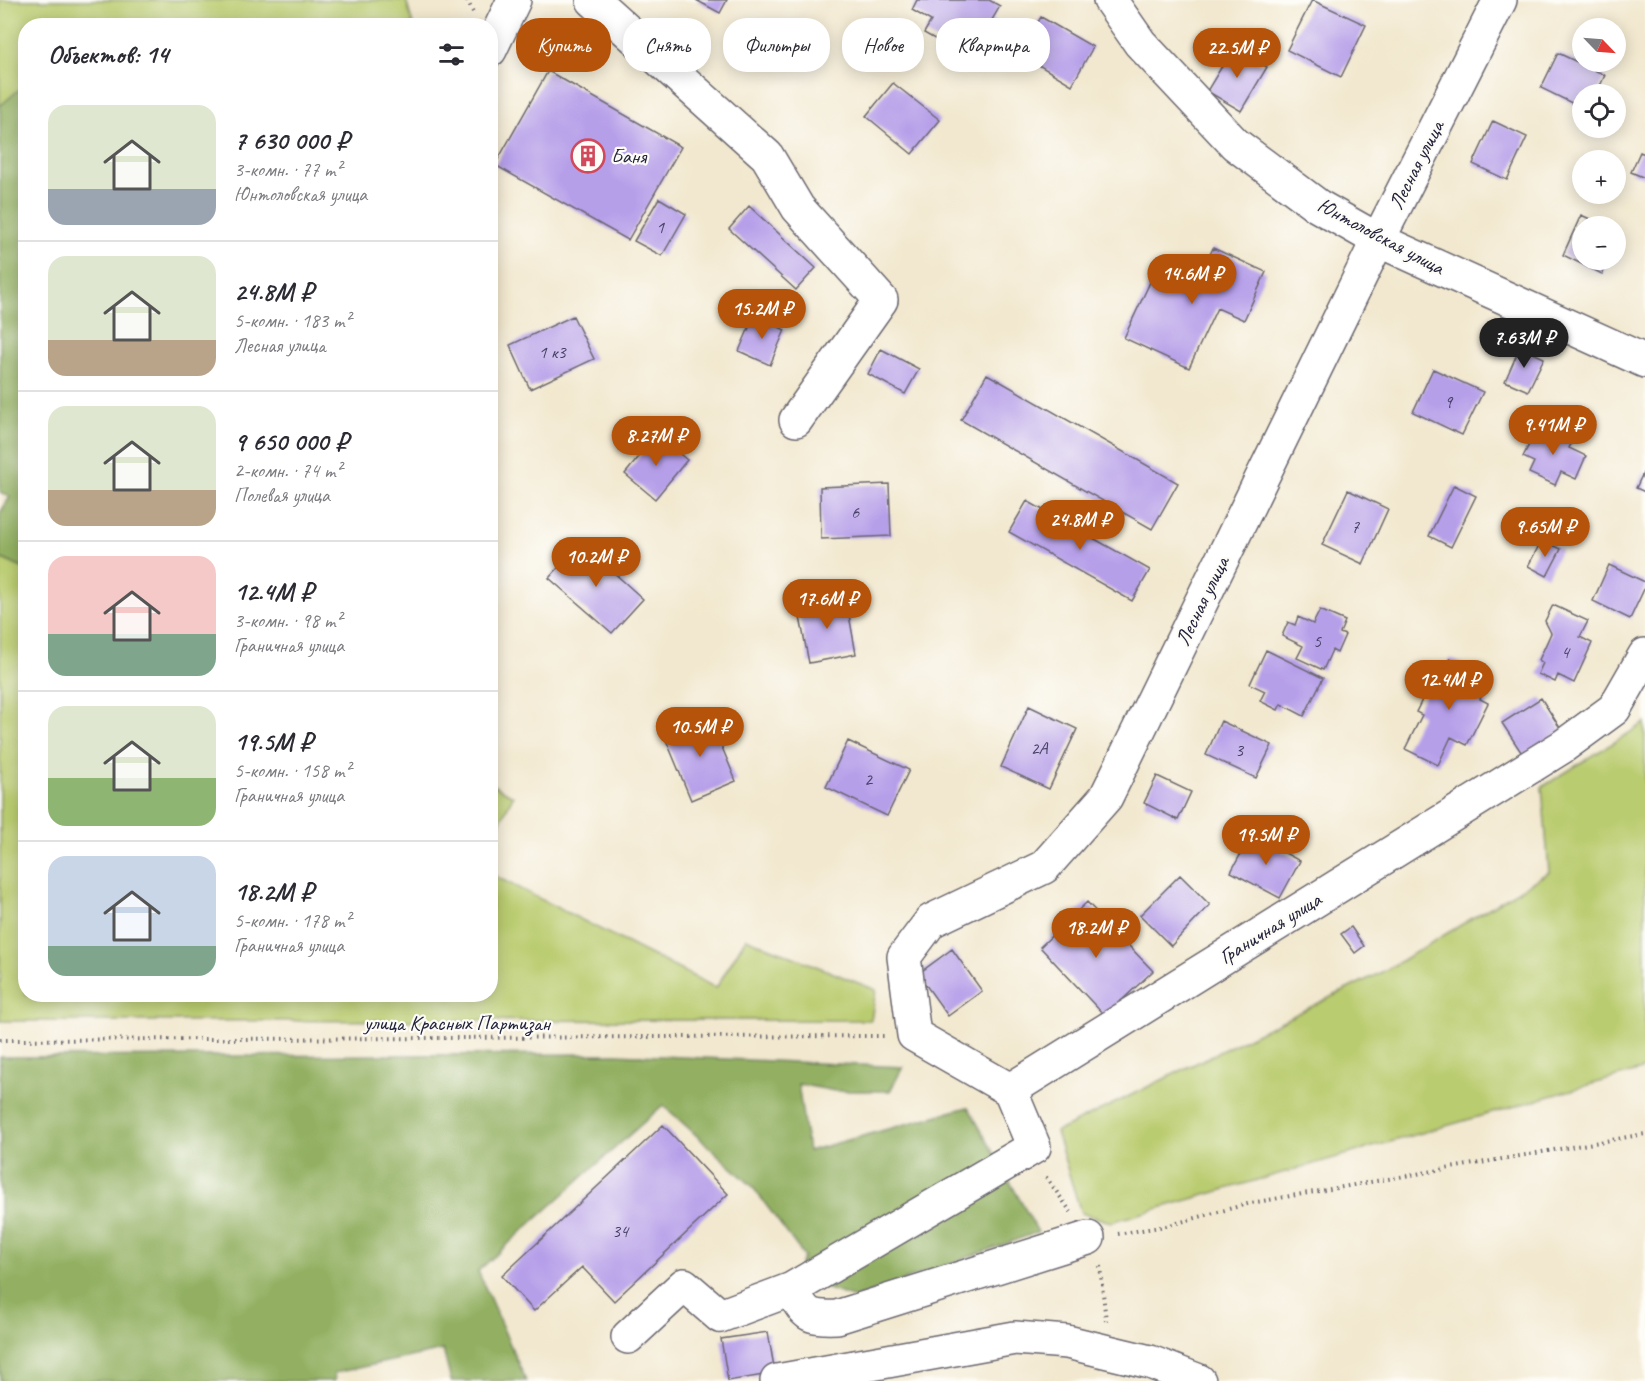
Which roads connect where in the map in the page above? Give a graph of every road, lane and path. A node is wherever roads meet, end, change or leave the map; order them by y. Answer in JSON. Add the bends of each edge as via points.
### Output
{"nodes":[{"id":1,"x":514,"y":0,"type":"edge"},
{"id":2,"x":593,"y":0,"type":"edge"},
{"id":3,"x":1110,"y":0,"type":"edge"},
{"id":4,"x":1500,"y":0,"type":"edge"},
{"id":5,"x":498,"y":33,"type":"edge"},
{"id":6,"x":1378,"y":240,"type":"junction"},
{"id":7,"x":1645,"y":361,"type":"edge"},
{"id":8,"x":796,"y":420,"type":"dead end"},
{"id":9,"x":1645,"y":655,"type":"edge"},
{"id":10,"x":914,"y":1035,"type":"junction"},
{"id":11,"x":0,"y":1040,"type":"edge"},
{"id":12,"x":1010,"y":1090,"type":"junction"},
{"id":13,"x":1645,"y":1134,"type":"edge"},
{"id":14,"x":1088,"y":1238,"type":"joint"},
{"id":15,"x":792,"y":1289,"type":"junction"},
{"id":16,"x":628,"y":1337,"type":"dead end"},
{"id":17,"x":1112,"y":1366,"type":"edge"},
{"id":18,"x":777,"y":1381,"type":"edge"},
{"id":19,"x":1199,"y":1381,"type":"edge"}],
"edges":[{"from":1,"to":5,"type":"street"},
{"from":2,"to":8,"type":"street","via":[[767,156],[798,208],[881,300]]},
{"from":3,"to":6,"type":"street","name":"Юнтоловская улица","via":[[1140,43],[1235,144],[1318,206]]},
{"from":4,"to":6,"type":"street","name":"Лесная улица"},
{"from":6,"to":7,"type":"street","name":"Юнтоловская улица"},
{"from":6,"to":10,"type":"street","name":"Лесная улица","via":[[1106,797],[1044,867],[931,921],[904,957]]},
{"from":9,"to":12,"type":"street","name":"Граничная улица","via":[[1614,709],[1562,747]]},
{"from":10,"to":11,"type":"path","name":"улица Красных Партизан"},
{"from":10,"to":12,"type":"street"},
{"from":12,"to":15,"type":"street","via":[[1034,1147]]},
{"from":13,"to":14,"type":"path","via":[[1251,1203],[1166,1226]]},
{"from":14,"to":15,"type":"street","via":[[837,1317],[814,1318],[801,1307]]},
{"from":15,"to":16,"type":"street","via":[[720,1316],[684,1284]]},
{"from":17,"to":18,"type":"street","via":[[1067,1342],[1015,1338]]},
{"from":17,"to":19,"type":"street","via":[[1150,1362]]}]}
